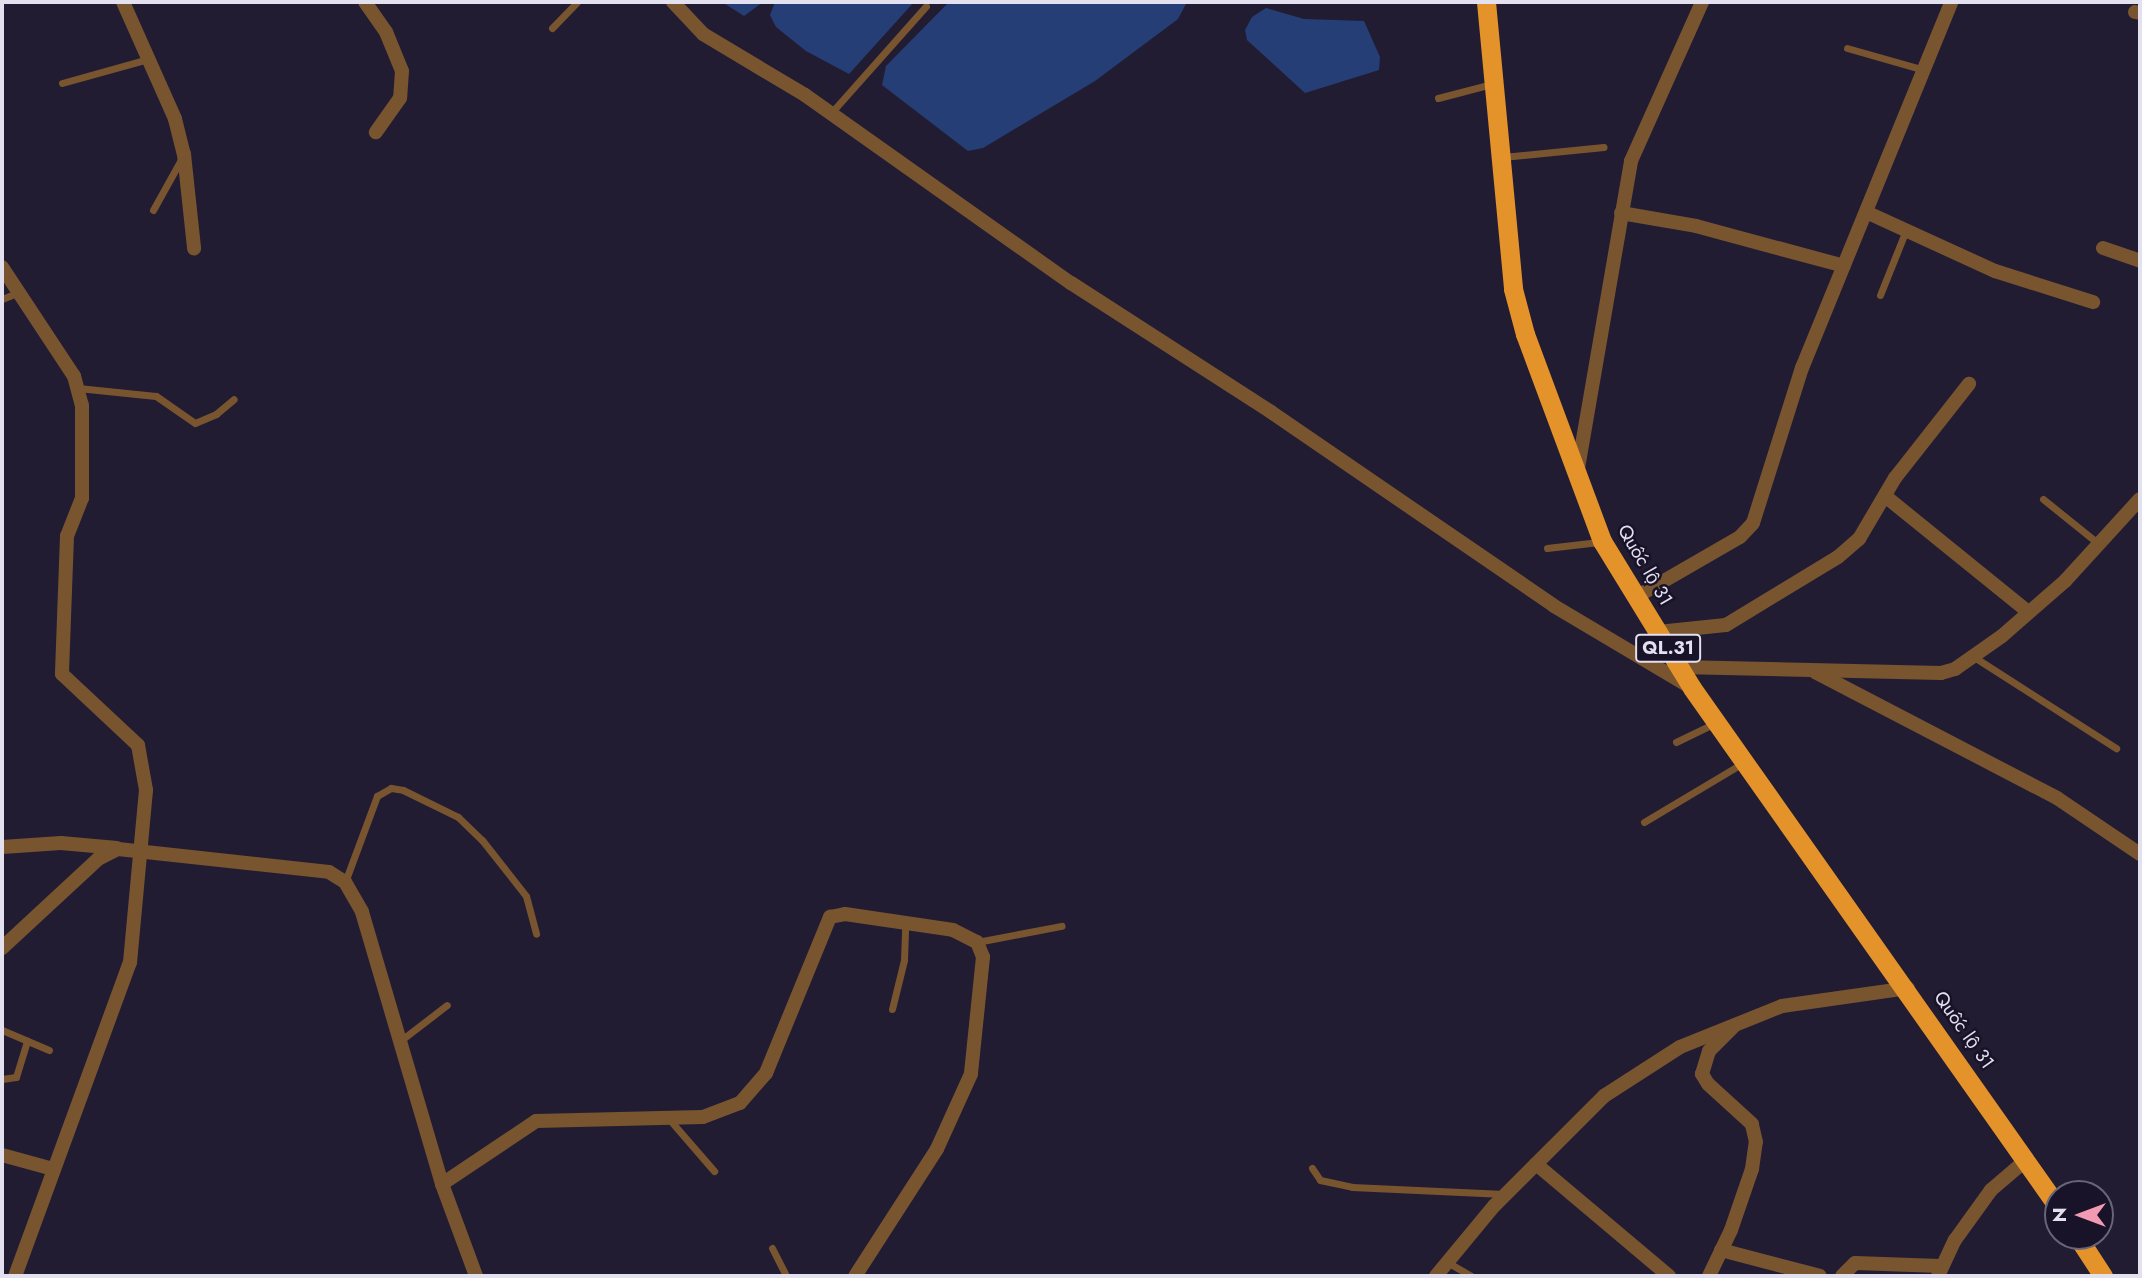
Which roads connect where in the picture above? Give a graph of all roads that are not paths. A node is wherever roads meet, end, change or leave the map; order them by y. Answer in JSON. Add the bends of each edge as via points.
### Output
{"nodes":[{"id":1,"x":123,"y":2,"type":"edge"},
{"id":2,"x":365,"y":2,"type":"edge"},
{"id":3,"x":577,"y":2,"type":"edge"},
{"id":4,"x":673,"y":2,"type":"edge"},
{"id":5,"x":1486,"y":2,"type":"edge"},
{"id":6,"x":1702,"y":2,"type":"edge"},
{"id":7,"x":1951,"y":2,"type":"edge"},
{"id":8,"x":926,"y":6,"type":"dead end"},
{"id":9,"x":552,"y":28,"type":"dead end"},
{"id":10,"x":1847,"y":48,"type":"dead end"},
{"id":11,"x":148,"y":58,"type":"junction"},
{"id":12,"x":1924,"y":70,"type":"junction"},
{"id":13,"x":62,"y":83,"type":"dead end"},
{"id":14,"x":1492,"y":84,"type":"junction"},
{"id":15,"x":1438,"y":98,"type":"dead end"},
{"id":16,"x":830,"y":113,"type":"junction"},
{"id":17,"x":376,"y":132,"type":"dead end"},
{"id":18,"x":1604,"y":147,"type":"dead end"},
{"id":19,"x":184,"y":154,"type":"junction"},
{"id":20,"x":1499,"y":158,"type":"junction"},
{"id":21,"x":153,"y":211,"type":"dead end"},
{"id":22,"x":1866,"y":212,"type":"junction"},
{"id":23,"x":1621,"y":213,"type":"junction"},
{"id":24,"x":1907,"y":229,"type":"junction"},
{"id":25,"x":194,"y":248,"type":"dead end"},
{"id":26,"x":2103,"y":248,"type":"dead end"},
{"id":27,"x":2140,"y":261,"type":"edge"},
{"id":28,"x":1844,"y":266,"type":"junction"},
{"id":29,"x":2,"y":267,"type":"edge"},
{"id":30,"x":19,"y":292,"type":"junction"},
{"id":31,"x":1880,"y":295,"type":"dead end"},
{"id":32,"x":2,"y":299,"type":"edge"},
{"id":33,"x":2092,"y":302,"type":"dead end"},
{"id":34,"x":1969,"y":384,"type":"dead end"},
{"id":35,"x":77,"y":388,"type":"junction"},
{"id":36,"x":234,"y":399,"type":"dead end"},
{"id":37,"x":1577,"y":475,"type":"junction"},
{"id":38,"x":1885,"y":496,"type":"junction"},
{"id":39,"x":2043,"y":499,"type":"dead end"},
{"id":40,"x":2140,"y":499,"type":"edge"},
{"id":41,"x":1602,"y":541,"type":"junction"},
{"id":42,"x":2100,"y":546,"type":"junction"},
{"id":43,"x":1547,"y":548,"type":"dead end"},
{"id":44,"x":1636,"y":597,"type":"junction"},
{"id":45,"x":2027,"y":611,"type":"junction"},
{"id":46,"x":1658,"y":632,"type":"junction"},
{"id":47,"x":1974,"y":657,"type":"junction"},
{"id":48,"x":1679,"y":667,"type":"junction"},
{"id":49,"x":1811,"y":670,"type":"junction"},
{"id":50,"x":1692,"y":688,"type":"junction"},
{"id":51,"x":1716,"y":722,"type":"junction"},
{"id":52,"x":1676,"y":742,"type":"dead end"},
{"id":53,"x":2116,"y":748,"type":"dead end"},
{"id":54,"x":1744,"y":763,"type":"junction"},
{"id":55,"x":1644,"y":822,"type":"dead end"},
{"id":56,"x":2,"y":847,"type":"edge"},
{"id":57,"x":118,"y":849,"type":"junction"},
{"id":58,"x":139,"y":850,"type":"junction"},
{"id":59,"x":2140,"y":854,"type":"edge"},
{"id":60,"x":345,"y":883,"type":"junction"},
{"id":61,"x":905,"y":923,"type":"junction"},
{"id":62,"x":1061,"y":926,"type":"dead end"},
{"id":63,"x":2,"y":932,"type":"edge"},
{"id":64,"x":19,"y":933,"type":"junction"},
{"id":65,"x":536,"y":934,"type":"dead end"},
{"id":66,"x":977,"y":942,"type":"junction"},
{"id":67,"x":2,"y":948,"type":"edge"},
{"id":68,"x":1908,"y":988,"type":"junction"},
{"id":69,"x":447,"y":1005,"type":"dead end"},
{"id":70,"x":892,"y":1009,"type":"dead end"},
{"id":71,"x":1740,"y":1020,"type":"junction"},
{"id":72,"x":2,"y":1030,"type":"edge"},
{"id":73,"x":27,"y":1041,"type":"junction"},
{"id":74,"x":400,"y":1042,"type":"junction"},
{"id":75,"x":49,"y":1050,"type":"dead end"},
{"id":76,"x":2,"y":1079,"type":"edge"},
{"id":77,"x":669,"y":1118,"type":"junction"},
{"id":78,"x":2,"y":1156,"type":"edge"},
{"id":79,"x":2026,"y":1160,"type":"junction"},
{"id":80,"x":1536,"y":1164,"type":"junction"},
{"id":81,"x":1312,"y":1168,"type":"dead end"},
{"id":82,"x":53,"y":1169,"type":"junction"},
{"id":83,"x":714,"y":1171,"type":"dead end"},
{"id":84,"x":442,"y":1184,"type":"junction"},
{"id":85,"x":2044,"y":1186,"type":"edge"},
{"id":86,"x":1506,"y":1194,"type":"junction"},
{"id":87,"x":772,"y":1248,"type":"dead end"},
{"id":88,"x":1721,"y":1250,"type":"junction"},
{"id":89,"x":2086,"y":1250,"type":"edge"},
{"id":90,"x":1447,"y":1262,"type":"junction"},
{"id":91,"x":1653,"y":1271,"type":"edge"},
{"id":92,"x":1939,"y":1271,"type":"edge"},
{"id":93,"x":15,"y":1276,"type":"edge"},
{"id":94,"x":476,"y":1276,"type":"edge"},
{"id":95,"x":786,"y":1276,"type":"edge"},
{"id":96,"x":855,"y":1276,"type":"edge"},
{"id":97,"x":1436,"y":1276,"type":"edge"},
{"id":98,"x":1471,"y":1276,"type":"edge"},
{"id":99,"x":1669,"y":1276,"type":"edge"},
{"id":100,"x":1709,"y":1276,"type":"edge"},
{"id":101,"x":1819,"y":1276,"type":"edge"},
{"id":102,"x":1842,"y":1276,"type":"edge"},
{"id":103,"x":2103,"y":1276,"type":"edge"}],
"edges":[{"from":1,"to":11,"type":"street"},
{"from":2,"to":17,"type":"street","via":[[386,32],[402,71],[400,98]]},
{"from":3,"to":9,"type":"lane"},
{"from":4,"to":16,"type":"street","via":[[704,34]]},
{"from":5,"to":14,"type":"highway","name":"Quốc lộ 31","number":"QL.31"},
{"from":6,"to":23,"type":"street","via":[[1631,161]]},
{"from":7,"to":12,"type":"street"},
{"from":8,"to":16,"type":"lane"},
{"from":10,"to":12,"type":"lane"},
{"from":11,"to":13,"type":"lane"},
{"from":11,"to":19,"type":"street","via":[[175,119]]},
{"from":12,"to":22,"type":"street"},
{"from":14,"to":15,"type":"lane"},
{"from":14,"to":20,"type":"highway","name":"Quốc lộ 31","number":"QL.31"},
{"from":16,"to":50,"type":"street","via":[[989,226],[1554,606]]},
{"from":18,"to":20,"type":"lane"},
{"from":19,"to":21,"type":"lane"},
{"from":19,"to":25,"type":"street"},
{"from":20,"to":37,"type":"highway","name":"Quốc lộ 31","number":"QL.31","via":[[1513,289]]},
{"from":22,"to":24,"type":"street"},
{"from":22,"to":28,"type":"street"},
{"from":23,"to":28,"type":"street","via":[[1696,226]]},
{"from":23,"to":37,"type":"street"},
{"from":24,"to":31,"type":"lane"},
{"from":24,"to":33,"type":"street","via":[[1995,271]]},
{"from":26,"to":27,"type":"street"},
{"from":28,"to":44,"type":"street","via":[[1802,368],[1753,523],[1741,537]]},
{"from":29,"to":30,"type":"street"},
{"from":30,"to":32,"type":"lane"},
{"from":30,"to":35,"type":"street","via":[[63,356]]},
{"from":34,"to":38,"type":"street"},
{"from":35,"to":36,"type":"lane","via":[[156,396],[195,423]]},
{"from":35,"to":58,"type":"street","via":[[84,474],[76,521],[67,536],[62,674],[138,745],[146,790]]},
{"from":37,"to":41,"type":"highway","name":"Quốc lộ 31","number":"QL.31"},
{"from":38,"to":45,"type":"street"},
{"from":38,"to":46,"type":"street","via":[[1859,539],[1755,610],[1726,625]]},
{"from":39,"to":42,"type":"lane"},
{"from":40,"to":42,"type":"street"},
{"from":41,"to":43,"type":"lane"},
{"from":41,"to":44,"type":"highway","name":"Quốc lộ 31","number":"QL.31"},
{"from":42,"to":45,"type":"street"},
{"from":44,"to":46,"type":"highway","name":"Quốc lộ 31","number":"QL.31"},
{"from":45,"to":47,"type":"street"},
{"from":46,"to":48,"type":"highway","name":"Quốc lộ 31","number":"QL.31"},
{"from":47,"to":49,"type":"street","via":[[1941,673]]},
{"from":47,"to":53,"type":"lane"},
{"from":48,"to":49,"type":"street"},
{"from":48,"to":50,"type":"highway","name":"Quốc lộ 31","number":"QL.31"},
{"from":49,"to":59,"type":"street","via":[[2057,798]]},
{"from":50,"to":51,"type":"highway","name":"Quốc lộ 31","number":"QL.31"},
{"from":51,"to":52,"type":"lane"},
{"from":51,"to":54,"type":"highway","name":"Quốc lộ 31","number":"QL.31"},
{"from":54,"to":55,"type":"lane"},
{"from":54,"to":68,"type":"highway","name":"Quốc lộ 31","number":"QL.31"},
{"from":56,"to":57,"type":"street","via":[[61,843]]},
{"from":57,"to":58,"type":"street"},
{"from":57,"to":64,"type":"street","via":[[98,859]]},
{"from":58,"to":60,"type":"street","via":[[329,872]]},
{"from":58,"to":82,"type":"street","via":[[130,962],[110,1026]]},
{"from":60,"to":65,"type":"lane","via":[[377,796],[391,789],[403,790],[458,817],[482,839],[526,896]]},
{"from":60,"to":74,"type":"street","via":[[362,912]]},
{"from":61,"to":66,"type":"street","via":[[953,930]]},
{"from":61,"to":70,"type":"lane","via":[[904,960]]},
{"from":61,"to":77,"type":"street","via":[[845,914],[830,917],[779,1047],[752,1093],[725,1111]]},
{"from":62,"to":66,"type":"lane"},
{"from":63,"to":64,"type":"lane"},
{"from":64,"to":67,"type":"street"},
{"from":66,"to":96,"type":"street","via":[[983,957],[971,1073],[937,1149]]},
{"from":68,"to":71,"type":"street","via":[[1782,1006]]},
{"from":68,"to":79,"type":"highway","name":"Quốc lộ 31","number":"QL.31"},
{"from":69,"to":74,"type":"lane"},
{"from":71,"to":80,"type":"street","via":[[1680,1047],[1604,1096]]},
{"from":71,"to":88,"type":"street","via":[[1709,1051],[1702,1073],[1755,1132],[1752,1170]]},
{"from":72,"to":73,"type":"lane"},
{"from":73,"to":75,"type":"lane"},
{"from":73,"to":76,"type":"lane","via":[[16,1077]]},
{"from":74,"to":84,"type":"street"},
{"from":77,"to":83,"type":"lane"},
{"from":77,"to":84,"type":"street","via":[[536,1121]]},
{"from":78,"to":82,"type":"street"},
{"from":79,"to":85,"type":"highway","name":"Quốc lộ 31","number":"QL.31"},
{"from":79,"to":92,"type":"street","via":[[1991,1190]]},
{"from":80,"to":86,"type":"street"},
{"from":80,"to":91,"type":"street"},
{"from":81,"to":86,"type":"lane","via":[[1320,1180],[1352,1187]]},
{"from":82,"to":93,"type":"street"},
{"from":84,"to":94,"type":"street"},
{"from":86,"to":90,"type":"street"},
{"from":87,"to":95,"type":"lane"},
{"from":88,"to":100,"type":"street"},
{"from":88,"to":101,"type":"street"},
{"from":89,"to":103,"type":"highway"},
{"from":90,"to":97,"type":"street"},
{"from":90,"to":98,"type":"lane"},
{"from":91,"to":99,"type":"street"},
{"from":92,"to":102,"type":"street","via":[[1856,1263]]}]}
